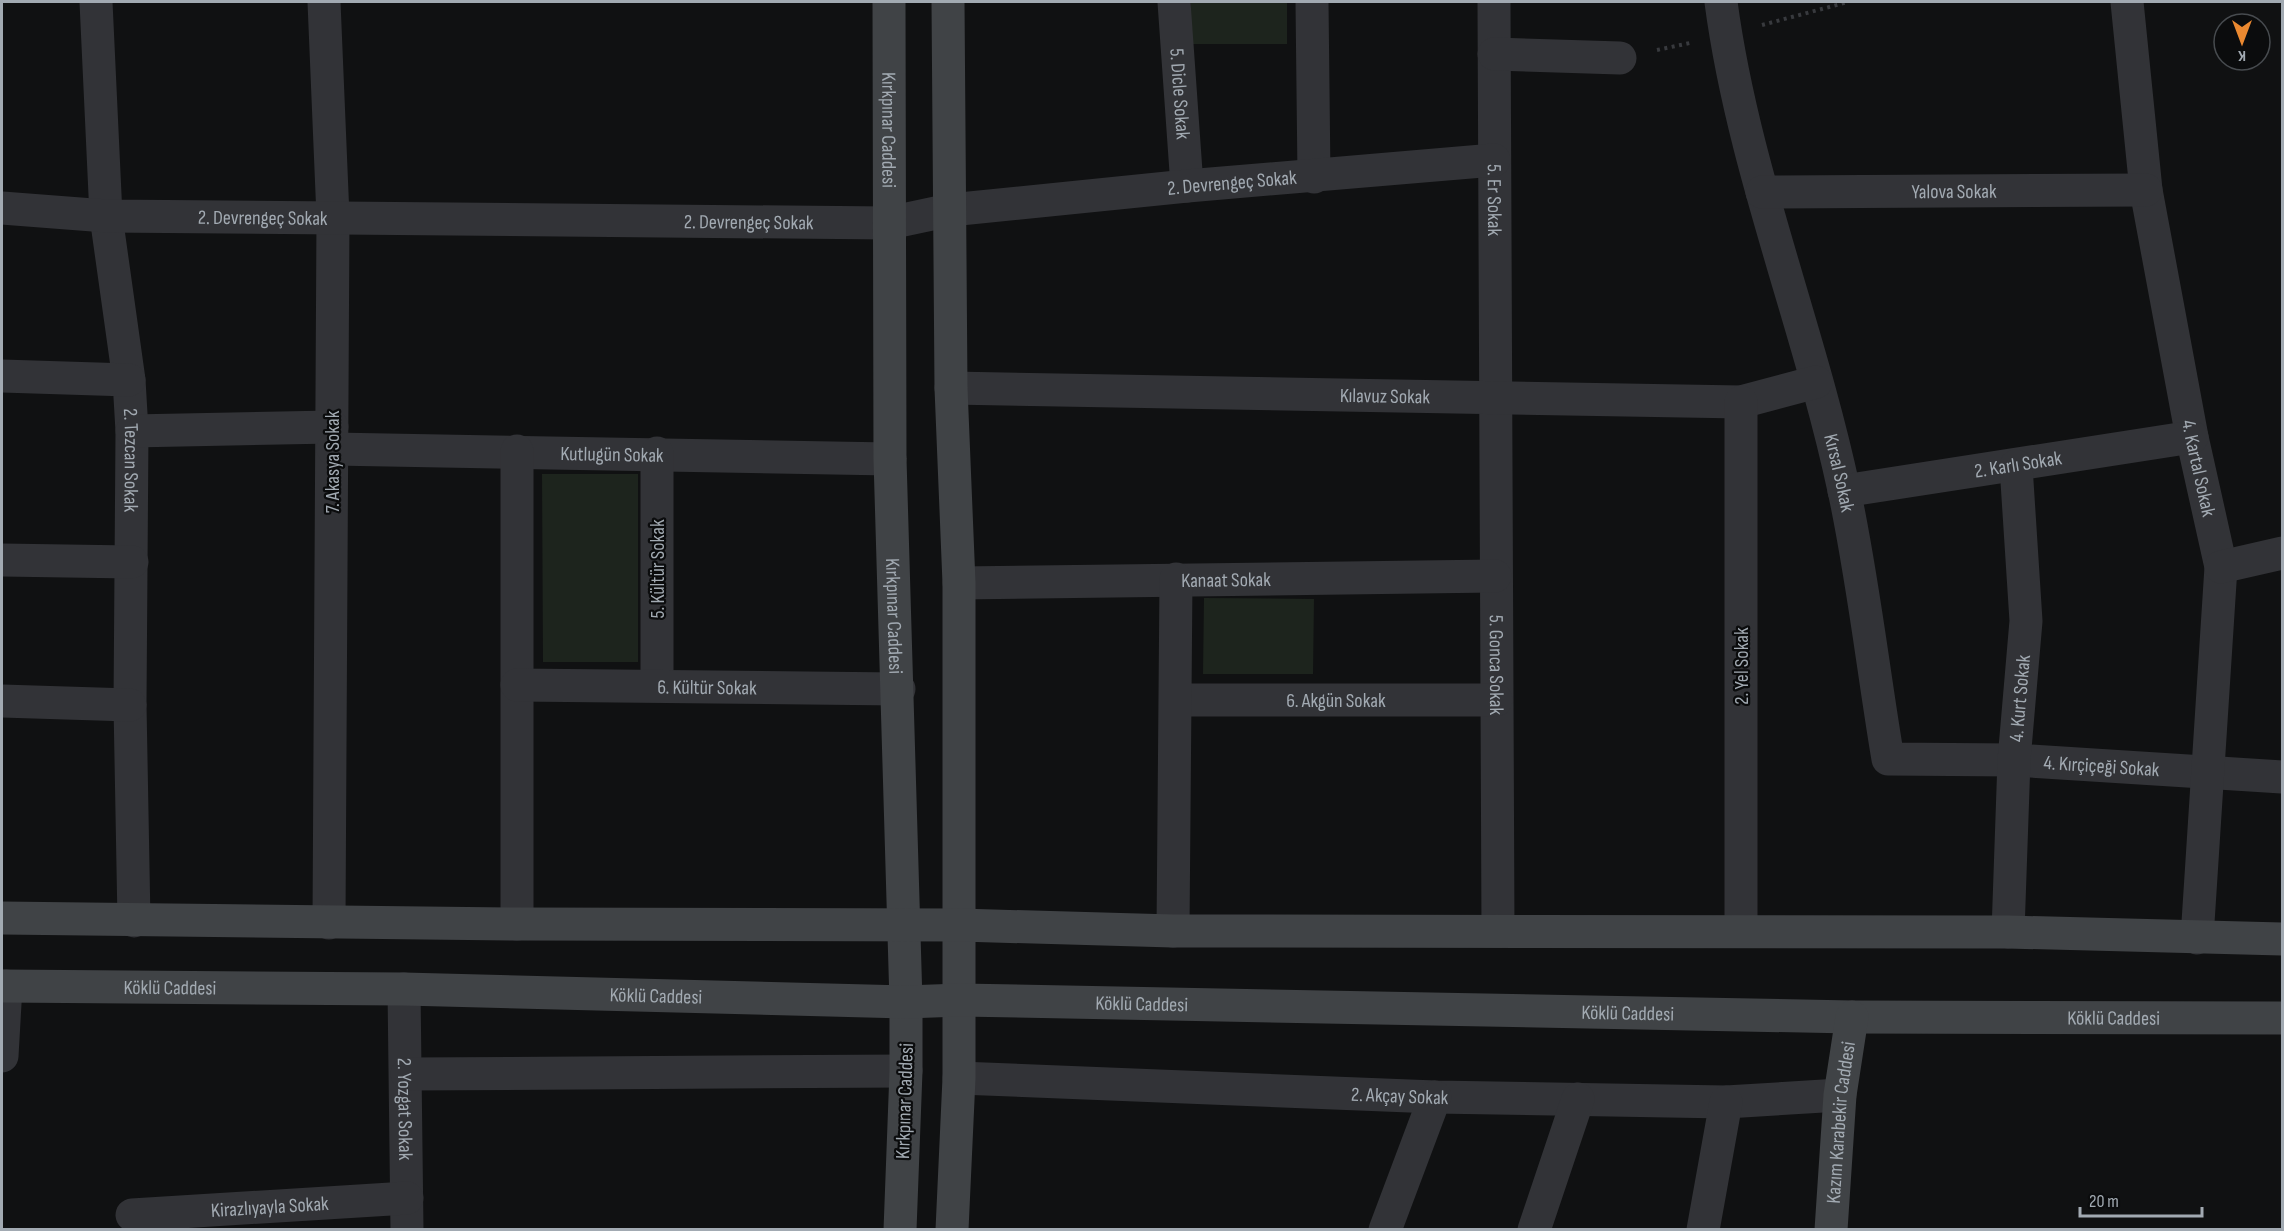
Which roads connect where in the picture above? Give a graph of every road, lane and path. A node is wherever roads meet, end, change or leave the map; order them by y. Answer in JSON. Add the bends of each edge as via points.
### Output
{"nodes":[{"id":1,"x":96,"y":2,"type":"edge"},
{"id":2,"x":324,"y":2,"type":"edge"},
{"id":3,"x":889,"y":2,"type":"edge"},
{"id":4,"x":948,"y":2,"type":"edge"},
{"id":5,"x":1174,"y":2,"type":"edge"},
{"id":6,"x":1312,"y":2,"type":"edge"},
{"id":7,"x":1494,"y":2,"type":"edge"},
{"id":8,"x":1721,"y":2,"type":"edge"},
{"id":9,"x":2127,"y":2,"type":"edge"},
{"id":10,"x":1494,"y":54,"type":"junction"},
{"id":11,"x":1620,"y":58,"type":"dead end"},
{"id":12,"x":1494,"y":160,"type":"junction"},
{"id":13,"x":1314,"y":177,"type":"junction"},
{"id":14,"x":1187,"y":186,"type":"junction"},
{"id":15,"x":2146,"y":190,"type":"junction"},
{"id":16,"x":1762,"y":192,"type":"junction"},
{"id":17,"x":2,"y":208,"type":"edge"},
{"id":18,"x":950,"y":210,"type":"junction"},
{"id":19,"x":106,"y":216,"type":"junction"},
{"id":20,"x":333,"y":217,"type":"junction"},
{"id":21,"x":889,"y":223,"type":"junction"},
{"id":22,"x":2,"y":376,"type":"edge"},
{"id":23,"x":129,"y":380,"type":"junction"},
{"id":24,"x":1816,"y":382,"type":"junction"},
{"id":25,"x":951,"y":388,"type":"junction"},
{"id":26,"x":1496,"y":399,"type":"junction"},
{"id":27,"x":1742,"y":402,"type":"junction"},
{"id":28,"x":132,"y":431,"type":"junction"},
{"id":29,"x":2192,"y":437,"type":"junction"},
{"id":30,"x":332,"y":438,"type":"junction"},
{"id":31,"x":518,"y":451,"type":"junction"},
{"id":32,"x":657,"y":453,"type":"junction"},
{"id":33,"x":890,"y":459,"type":"junction"},
{"id":34,"x":2016,"y":466,"type":"junction"},
{"id":35,"x":1844,"y":491,"type":"junction"},
{"id":36,"x":2283,"y":554,"type":"edge"},
{"id":37,"x":2,"y":560,"type":"edge"},
{"id":38,"x":132,"y":562,"type":"junction"},
{"id":39,"x":2221,"y":567,"type":"junction"},
{"id":40,"x":1495,"y":576,"type":"junction"},
{"id":41,"x":1176,"y":579,"type":"junction"},
{"id":42,"x":959,"y":583,"type":"junction"},
{"id":43,"x":518,"y":685,"type":"junction"},
{"id":44,"x":657,"y":685,"type":"junction"},
{"id":45,"x":898,"y":689,"type":"junction"},
{"id":46,"x":1177,"y":699,"type":"junction"},
{"id":47,"x":1496,"y":700,"type":"junction"},
{"id":48,"x":2,"y":701,"type":"edge"},
{"id":49,"x":130,"y":705,"type":"junction"},
{"id":50,"x":1888,"y":759,"type":"joint"},
{"id":51,"x":2014,"y":760,"type":"junction"},
{"id":52,"x":2206,"y":772,"type":"junction"},
{"id":53,"x":2283,"y":777,"type":"edge"},
{"id":54,"x":2,"y":918,"type":"edge"},
{"id":55,"x":134,"y":921,"type":"junction"},
{"id":56,"x":329,"y":923,"type":"junction"},
{"id":57,"x":518,"y":924,"type":"junction"},
{"id":58,"x":904,"y":925,"type":"junction"},
{"id":59,"x":960,"y":925,"type":"junction"},
{"id":60,"x":1742,"y":930,"type":"junction"},
{"id":61,"x":1173,"y":931,"type":"junction"},
{"id":62,"x":1498,"y":931,"type":"junction"},
{"id":63,"x":2008,"y":932,"type":"junction"},
{"id":64,"x":2197,"y":938,"type":"junction"},
{"id":65,"x":2283,"y":939,"type":"edge"},
{"id":66,"x":4,"y":986,"type":"edge"},
{"id":67,"x":404,"y":989,"type":"junction"},
{"id":68,"x":960,"y":1000,"type":"junction"},
{"id":69,"x":906,"y":1002,"type":"junction"},
{"id":70,"x":1852,"y":1017,"type":"junction"},
{"id":71,"x":2283,"y":1018,"type":"edge"},
{"id":72,"x":2,"y":1056,"type":"edge"},
{"id":73,"x":906,"y":1071,"type":"junction"},
{"id":74,"x":406,"y":1074,"type":"junction"},
{"id":75,"x":959,"y":1078,"type":"junction"},
{"id":76,"x":1840,"y":1095,"type":"junction"},
{"id":77,"x":1435,"y":1097,"type":"junction"},
{"id":78,"x":1578,"y":1099,"type":"junction"},
{"id":79,"x":1726,"y":1102,"type":"junction"},
{"id":80,"x":406,"y":1214,"type":"edge"},
{"id":81,"x":132,"y":1215,"type":"dead end"},
{"id":82,"x":900,"y":1230,"type":"edge"},
{"id":83,"x":952,"y":1230,"type":"edge"},
{"id":84,"x":1385,"y":1230,"type":"edge"},
{"id":85,"x":1534,"y":1230,"type":"edge"},
{"id":86,"x":1703,"y":1230,"type":"edge"},
{"id":87,"x":1831,"y":1230,"type":"edge"}],
"edges":[{"from":1,"to":19,"type":"street","name":"2. Tezcan Sokak"},
{"from":2,"to":20,"type":"street","name":"7. Akasya Sokak"},
{"from":3,"to":21,"type":"main road","name":"Kırkpınar Caddesi"},
{"from":4,"to":18,"type":"main road"},
{"from":5,"to":14,"type":"street","name":"5. Dicle Sokak"},
{"from":6,"to":13,"type":"street"},
{"from":7,"to":10,"type":"street","name":"5. Er Sokak"},
{"from":8,"to":16,"type":"street","name":"Kırsal Sokak","via":[[1725,35]]},
{"from":9,"to":15,"type":"street","name":"4. Kartal Sokak"},
{"from":10,"to":11,"type":"street"},
{"from":10,"to":12,"type":"street","name":"5. Er Sokak"},
{"from":12,"to":13,"type":"street","name":"2. Devrengeç Sokak"},
{"from":12,"to":26,"type":"street","name":"5. Er Sokak"},
{"from":13,"to":14,"type":"street","name":"2. Devrengeç Sokak"},
{"from":14,"to":18,"type":"street","name":"2. Devrengeç Sokak"},
{"from":15,"to":16,"type":"street","name":"Yalova Sokak"},
{"from":15,"to":29,"type":"street","name":"4. Kartal Sokak"},
{"from":16,"to":24,"type":"street","name":"Kırsal Sokak"},
{"from":17,"to":19,"type":"street","name":"2. Devrengeç Sokak"},
{"from":18,"to":21,"type":"street","name":"2. Devrengeç Sokak"},
{"from":18,"to":25,"type":"main road"},
{"from":19,"to":20,"type":"street","name":"2. Devrengeç Sokak"},
{"from":19,"to":23,"type":"street","name":"2. Tezcan Sokak"},
{"from":20,"to":21,"type":"street","name":"2. Devrengeç Sokak"},
{"from":20,"to":30,"type":"street","name":"7. Akasya Sokak"},
{"from":21,"to":33,"type":"main road","name":"Kırkpınar Caddesi"},
{"from":22,"to":23,"type":"street"},
{"from":23,"to":28,"type":"street","name":"2. Tezcan Sokak"},
{"from":24,"to":27,"type":"street","name":"Kılavuz Sokak"},
{"from":24,"to":35,"type":"street","name":"Kırsal Sokak"},
{"from":25,"to":26,"type":"street","name":"Kılavuz Sokak"},
{"from":25,"to":42,"type":"main road"},
{"from":26,"to":27,"type":"street","name":"Kılavuz Sokak"},
{"from":26,"to":40,"type":"street","name":"5. Gonca Sokak"},
{"from":27,"to":60,"type":"street","name":"2. Yel Sokak"},
{"from":28,"to":30,"type":"street","name":"Kutlugün Sokak"},
{"from":28,"to":38,"type":"street","name":"2. Tezcan Sokak"},
{"from":29,"to":34,"type":"street","name":"2. Karlı Sokak"},
{"from":29,"to":39,"type":"street","name":"4. Kartal Sokak"},
{"from":30,"to":31,"type":"street","name":"Kutlugün Sokak"},
{"from":30,"to":56,"type":"street","name":"7. Akasya Sokak"},
{"from":31,"to":32,"type":"street","name":"Kutlugün Sokak"},
{"from":31,"to":43,"type":"street"},
{"from":32,"to":33,"type":"street","name":"Kutlugün Sokak"},
{"from":32,"to":44,"type":"street","name":"5. Kültür Sokak"},
{"from":33,"to":45,"type":"main road","name":"Kırkpınar Caddesi"},
{"from":34,"to":35,"type":"street","name":"2. Karlı Sokak"},
{"from":34,"to":51,"type":"street","name":"4. Kurt Sokak","via":[[2026,621]]},
{"from":35,"to":50,"type":"street","name":"Kırsal Sokak"},
{"from":36,"to":39,"type":"street"},
{"from":37,"to":38,"type":"street"},
{"from":38,"to":49,"type":"street","name":"2. Tezcan Sokak"},
{"from":39,"to":52,"type":"street","name":"4. Kartal Sokak"},
{"from":40,"to":41,"type":"street","name":"Kanaat Sokak"},
{"from":40,"to":47,"type":"street","name":"5. Gonca Sokak"},
{"from":41,"to":42,"type":"street","name":"Kanaat Sokak"},
{"from":41,"to":46,"type":"street"},
{"from":42,"to":59,"type":"main road"},
{"from":43,"to":44,"type":"street","name":"6. Kültür Sokak"},
{"from":43,"to":57,"type":"street"},
{"from":44,"to":45,"type":"street","name":"6. Kültür Sokak"},
{"from":45,"to":58,"type":"main road","name":"Kırkpınar Caddesi"},
{"from":46,"to":47,"type":"street","name":"6. Akgün Sokak"},
{"from":46,"to":61,"type":"street"},
{"from":47,"to":62,"type":"street","name":"5. Gonca Sokak"},
{"from":48,"to":49,"type":"street"},
{"from":49,"to":55,"type":"street","name":"2. Tezcan Sokak"},
{"from":50,"to":51,"type":"street","name":"4. Kırçiçeği Sokak"},
{"from":51,"to":52,"type":"street","name":"4. Kırçiçeği Sokak"},
{"from":51,"to":63,"type":"street","name":"4. Kurt Sokak"},
{"from":52,"to":53,"type":"street","name":"4. Kırçiçeği Sokak"},
{"from":52,"to":64,"type":"street","name":"4. Kartal Sokak"},
{"from":54,"to":55,"type":"main road"},
{"from":55,"to":56,"type":"main road"},
{"from":56,"to":57,"type":"main road"},
{"from":57,"to":58,"type":"main road"},
{"from":58,"to":59,"type":"main road"},
{"from":58,"to":69,"type":"main road","name":"Kırkpınar Caddesi"},
{"from":59,"to":61,"type":"main road"},
{"from":59,"to":68,"type":"main road"},
{"from":60,"to":62,"type":"main road"},
{"from":60,"to":63,"type":"main road"},
{"from":61,"to":62,"type":"main road"},
{"from":63,"to":64,"type":"main road"},
{"from":64,"to":65,"type":"main road"},
{"from":66,"to":67,"type":"main road","name":"Köklü Caddesi"},
{"from":66,"to":72,"type":"street"},
{"from":67,"to":69,"type":"main road","name":"Köklü Caddesi"},
{"from":67,"to":74,"type":"street","name":"2. Yozgat Sokak"},
{"from":68,"to":69,"type":"main road","name":"Köklü Caddesi"},
{"from":68,"to":70,"type":"main road","name":"Köklü Caddesi"},
{"from":68,"to":75,"type":"main road"},
{"from":69,"to":73,"type":"main road","name":"Kırkpınar Caddesi"},
{"from":70,"to":71,"type":"main road","name":"Köklü Caddesi"},
{"from":70,"to":76,"type":"main road","name":"Kazım Karabekir Caddesi"},
{"from":73,"to":74,"type":"street"},
{"from":73,"to":82,"type":"main road","name":"Kırkpınar Caddesi"},
{"from":74,"to":80,"type":"street","name":"2. Yozgat Sokak"},
{"from":75,"to":77,"type":"street","name":"2. Akçay Sokak"},
{"from":75,"to":83,"type":"main road"},
{"from":76,"to":79,"type":"street","name":"2. Akçay Sokak"},
{"from":76,"to":87,"type":"main road","name":"Kazım Karabekir Caddesi"},
{"from":77,"to":78,"type":"street","name":"2. Akçay Sokak"},
{"from":77,"to":84,"type":"street"},
{"from":78,"to":79,"type":"street","name":"2. Akçay Sokak"},
{"from":78,"to":85,"type":"street"},
{"from":79,"to":86,"type":"street"},
{"from":80,"to":81,"type":"street","name":"Kirazlıyayla Sokak"}]}
